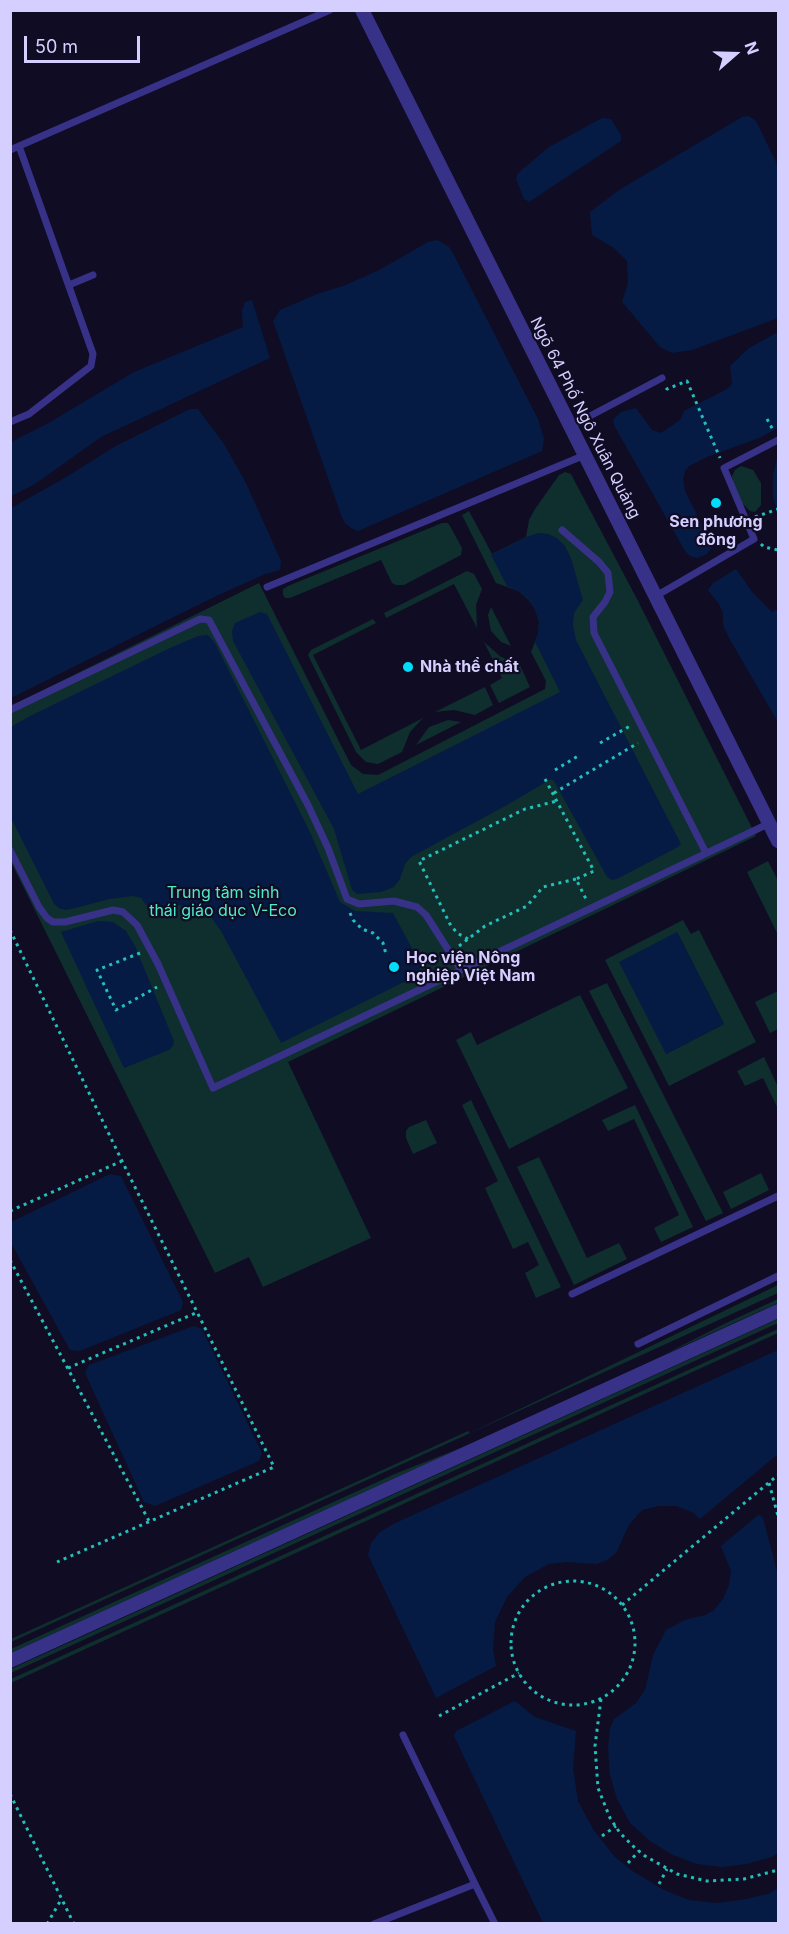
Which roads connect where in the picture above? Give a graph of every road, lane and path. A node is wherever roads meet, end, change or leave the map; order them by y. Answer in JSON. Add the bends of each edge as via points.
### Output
{"nodes":[{"id":1,"x":330,"y":10,"type":"edge"},
{"id":2,"x":362,"y":10,"type":"edge"},
{"id":3,"x":20,"y":146,"type":"junction"},
{"id":4,"x":10,"y":150,"type":"edge"},
{"id":5,"x":93,"y":275,"type":"dead end"},
{"id":6,"x":69,"y":285,"type":"junction"},
{"id":7,"x":662,"y":378,"type":"joint"},
{"id":8,"x":767,"y":419,"type":"dead end"},
{"id":9,"x":10,"y":422,"type":"edge"},
{"id":10,"x":571,"y":426,"type":"junction"},
{"id":11,"x":777,"y":437,"type":"edge"},
{"id":12,"x":585,"y":455,"type":"junction"},
{"id":13,"x":719,"y":456,"type":"dead end"},
{"id":14,"x":778,"y":509,"type":"edge"},
{"id":15,"x":746,"y":520,"type":"junction"},
{"id":16,"x":562,"y":530,"type":"dead end"},
{"id":17,"x":754,"y":539,"type":"junction"},
{"id":18,"x":778,"y":550,"type":"edge"},
{"id":19,"x":267,"y":587,"type":"dead end"},
{"id":20,"x":656,"y":596,"type":"junction"},
{"id":21,"x":10,"y":710,"type":"edge"},
{"id":22,"x":629,"y":726,"type":"dead end"},
{"id":23,"x":600,"y":743,"type":"dead end"},
{"id":24,"x":638,"y":744,"type":"dead end"},
{"id":25,"x":605,"y":755,"type":"dead end"},
{"id":26,"x":578,"y":756,"type":"dead end"},
{"id":27,"x":609,"y":761,"type":"junction"},
{"id":28,"x":585,"y":766,"type":"dead end"},
{"id":29,"x":555,"y":770,"type":"dead end"},
{"id":30,"x":589,"y":772,"type":"junction"},
{"id":31,"x":545,"y":779,"type":"dead end"},
{"id":32,"x":553,"y":794,"type":"junction"},
{"id":33,"x":557,"y":801,"type":"junction"},
{"id":34,"x":770,"y":823,"type":"junction"},
{"id":35,"x":778,"y":838,"type":"edge"},
{"id":36,"x":10,"y":850,"type":"edge"},
{"id":37,"x":706,"y":853,"type":"junction"},
{"id":38,"x":576,"y":879,"type":"junction"},
{"id":39,"x":591,"y":909,"type":"junction"},
{"id":40,"x":353,"y":920,"type":"dead end"},
{"id":41,"x":10,"y":930,"type":"edge"},
{"id":42,"x":468,"y":939,"type":"junction"},
{"id":43,"x":138,"y":953,"type":"dead end"},
{"id":44,"x":450,"y":953,"type":"junction"},
{"id":45,"x":387,"y":954,"type":"dead end"},
{"id":46,"x":461,"y":970,"type":"junction"},
{"id":47,"x":153,"y":989,"type":"dead end"},
{"id":48,"x":122,"y":1161,"type":"junction"},
{"id":49,"x":778,"y":1196,"type":"edge"},
{"id":50,"x":10,"y":1211,"type":"edge"},
{"id":51,"x":10,"y":1260,"type":"edge"},
{"id":52,"x":778,"y":1276,"type":"edge"},
{"id":53,"x":572,"y":1294,"type":"dead end"},
{"id":54,"x":778,"y":1311,"type":"edge"},
{"id":55,"x":198,"y":1312,"type":"junction"},
{"id":56,"x":638,"y":1344,"type":"dead end"},
{"id":57,"x":68,"y":1368,"type":"junction"},
{"id":58,"x":778,"y":1475,"type":"edge"},
{"id":59,"x":769,"y":1483,"type":"junction"},
{"id":60,"x":778,"y":1516,"type":"edge"},
{"id":61,"x":148,"y":1521,"type":"junction"},
{"id":62,"x":57,"y":1562,"type":"dead end"},
{"id":63,"x":622,"y":1605,"type":"junction"},
{"id":64,"x":10,"y":1661,"type":"edge"},
{"id":65,"x":519,"y":1673,"type":"junction"},
{"id":66,"x":601,"y":1699,"type":"junction"},
{"id":67,"x":439,"y":1716,"type":"dead end"},
{"id":68,"x":404,"y":1735,"type":"dead end"},
{"id":69,"x":10,"y":1794,"type":"edge"},
{"id":70,"x":616,"y":1826,"type":"junction"},
{"id":71,"x":602,"y":1836,"type":"dead end"},
{"id":72,"x":639,"y":1851,"type":"junction"},
{"id":73,"x":628,"y":1863,"type":"dead end"},
{"id":74,"x":667,"y":1869,"type":"junction"},
{"id":75,"x":778,"y":1870,"type":"edge"},
{"id":76,"x":475,"y":1884,"type":"junction"},
{"id":77,"x":659,"y":1884,"type":"dead end"},
{"id":78,"x":62,"y":1898,"type":"junction"},
{"id":79,"x":47,"y":1923,"type":"edge"},
{"id":80,"x":74,"y":1923,"type":"edge"},
{"id":81,"x":374,"y":1923,"type":"edge"},
{"id":82,"x":495,"y":1923,"type":"edge"}],
"edges":[{"from":1,"to":3,"type":"lane"},
{"from":2,"to":10,"type":"street","name":"Ngõ 64 Phố Ngô Xuân Quảng"},
{"from":3,"to":4,"type":"lane"},
{"from":3,"to":6,"type":"lane"},
{"from":5,"to":6,"type":"lane"},
{"from":6,"to":9,"type":"lane","via":[[93,354],[91,366],[29,414]]},
{"from":7,"to":10,"type":"lane"},
{"from":7,"to":13,"type":"path","via":[[667,389],[687,381]]},
{"from":8,"to":11,"type":"path"},
{"from":10,"to":12,"type":"street","name":"Ngõ 64 Phố Ngô Xuân Quảng"},
{"from":11,"to":15,"type":"lane","via":[[724,468]]},
{"from":12,"to":19,"type":"lane"},
{"from":12,"to":20,"type":"street","name":"Ngõ 64 Phố Ngô Xuân Quảng"},
{"from":14,"to":15,"type":"path"},
{"from":15,"to":17,"type":"lane"},
{"from":16,"to":37,"type":"lane","via":[[608,573],[610,592],[593,617],[594,633]]},
{"from":17,"to":18,"type":"path","via":[[764,547]]},
{"from":17,"to":20,"type":"lane"},
{"from":20,"to":34,"type":"street","name":"Ngõ 64 Phố Ngô Xuân Quảng"},
{"from":21,"to":44,"type":"lane","via":[[200,620],[209,620],[313,816],[347,899],[359,904],[394,901],[417,907]]},
{"from":22,"to":23,"type":"path"},
{"from":24,"to":27,"type":"path"},
{"from":25,"to":27,"type":"path"},
{"from":26,"to":29,"type":"path"},
{"from":27,"to":30,"type":"path"},
{"from":28,"to":30,"type":"path"},
{"from":30,"to":32,"type":"path"},
{"from":31,"to":32,"type":"path"},
{"from":32,"to":33,"type":"path"},
{"from":33,"to":38,"type":"path","via":[[594,871]]},
{"from":33,"to":42,"type":"path","via":[[525,809],[419,861],[450,924]]},
{"from":34,"to":35,"type":"street","name":"Ngõ 64 Phố Ngô Xuân Quảng"},
{"from":34,"to":37,"type":"lane"},
{"from":36,"to":46,"type":"lane","via":[[39,907],[53,921],[65,922],[113,910],[123,912],[137,925],[213,1088]]},
{"from":37,"to":39,"type":"lane"},
{"from":38,"to":39,"type":"path"},
{"from":38,"to":42,"type":"path","via":[[543,887],[526,906]]},
{"from":39,"to":46,"type":"lane"},
{"from":40,"to":45,"type":"path","via":[[373,933]]},
{"from":41,"to":48,"type":"path"},
{"from":42,"to":44,"type":"path"},
{"from":43,"to":47,"type":"path","via":[[97,970],[116,1010]]},
{"from":44,"to":46,"type":"lane"},
{"from":48,"to":50,"type":"path"},
{"from":48,"to":55,"type":"path"},
{"from":49,"to":53,"type":"lane"},
{"from":51,"to":57,"type":"path"},
{"from":52,"to":56,"type":"lane"},
{"from":54,"to":64,"type":"street"},
{"from":55,"to":57,"type":"path"},
{"from":55,"to":61,"type":"path","via":[[274,1467]]},
{"from":57,"to":61,"type":"path"},
{"from":58,"to":59,"type":"path"},
{"from":59,"to":60,"type":"path"},
{"from":59,"to":63,"type":"path"},
{"from":61,"to":62,"type":"path"},
{"from":63,"to":65,"type":"path","via":[[608,1592],[585,1582],[561,1582],[539,1591],[522,1609],[512,1631]]},
{"from":63,"to":66,"type":"path","via":[[634,1631],[634,1656],[625,1678]]},
{"from":65,"to":66,"type":"path","via":[[530,1687],[550,1701],[573,1706]]},
{"from":65,"to":67,"type":"path"},
{"from":66,"to":70,"type":"path","via":[[595,1773],[603,1804]]},
{"from":68,"to":76,"type":"lane"},
{"from":69,"to":78,"type":"path"},
{"from":70,"to":71,"type":"path"},
{"from":70,"to":72,"type":"path"},
{"from":72,"to":73,"type":"path"},
{"from":72,"to":74,"type":"path"},
{"from":74,"to":75,"type":"path","via":[[693,1878],[725,1882]]},
{"from":74,"to":77,"type":"path"},
{"from":76,"to":81,"type":"lane"},
{"from":76,"to":82,"type":"lane"},
{"from":78,"to":79,"type":"path"},
{"from":78,"to":80,"type":"path"}]}
